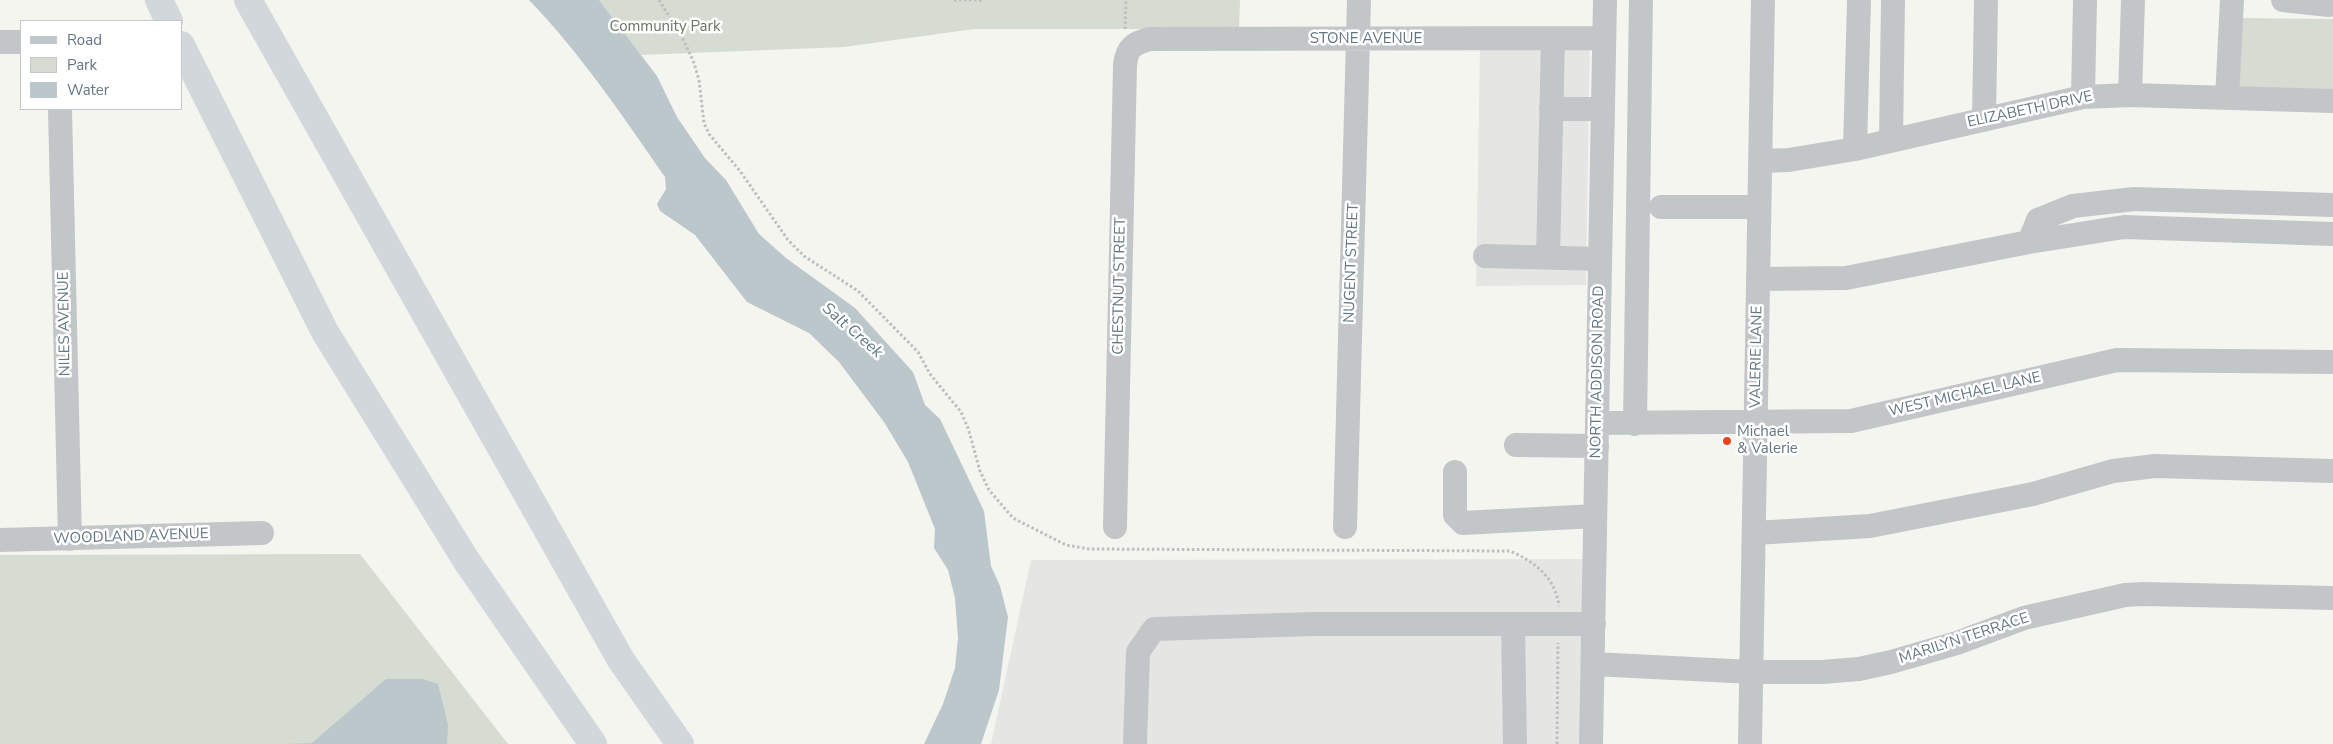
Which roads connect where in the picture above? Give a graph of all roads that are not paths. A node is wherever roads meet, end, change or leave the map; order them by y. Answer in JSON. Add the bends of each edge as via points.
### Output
{"nodes":[{"id":1,"x":159,"y":0,"type":"edge"},
{"id":2,"x":248,"y":0,"type":"edge"},
{"id":3,"x":1359,"y":0,"type":"edge"},
{"id":4,"x":1605,"y":0,"type":"edge"},
{"id":5,"x":1641,"y":0,"type":"edge"},
{"id":6,"x":1763,"y":0,"type":"edge"},
{"id":7,"x":1859,"y":0,"type":"edge"},
{"id":8,"x":1893,"y":0,"type":"edge"},
{"id":9,"x":1986,"y":0,"type":"edge"},
{"id":10,"x":2085,"y":0,"type":"edge"},
{"id":11,"x":2133,"y":0,"type":"edge"},
{"id":12,"x":2232,"y":0,"type":"edge"},
{"id":13,"x":2283,"y":0,"type":"edge"},
{"id":14,"x":2331,"y":3,"type":"edge"},
{"id":15,"x":169,"y":20,"type":"edge"},
{"id":16,"x":1604,"y":38,"type":"junction"},
{"id":17,"x":1358,"y":39,"type":"junction"},
{"id":18,"x":1553,"y":39,"type":"junction"},
{"id":19,"x":0,"y":42,"type":"edge"},
{"id":20,"x":20,"y":42,"type":"edge"},
{"id":21,"x":1130,"y":46,"type":"joint"},
{"id":22,"x":182,"y":47,"type":"edge"},
{"id":23,"x":2130,"y":95,"type":"junction"},
{"id":24,"x":2083,"y":97,"type":"junction"},
{"id":25,"x":2227,"y":98,"type":"junction"},
{"id":26,"x":2333,"y":100,"type":"edge"},
{"id":27,"x":1551,"y":109,"type":"junction"},
{"id":28,"x":1603,"y":109,"type":"junction"},
{"id":29,"x":60,"y":110,"type":"edge"},
{"id":30,"x":1984,"y":119,"type":"junction"},
{"id":31,"x":1891,"y":141,"type":"junction"},
{"id":32,"x":1855,"y":149,"type":"junction"},
{"id":33,"x":1761,"y":160,"type":"junction"},
{"id":34,"x":2333,"y":205,"type":"edge"},
{"id":35,"x":1661,"y":207,"type":"dead end"},
{"id":36,"x":1759,"y":207,"type":"junction"},
{"id":37,"x":2333,"y":234,"type":"edge"},
{"id":38,"x":2029,"y":242,"type":"junction"},
{"id":39,"x":1485,"y":256,"type":"dead end"},
{"id":40,"x":1548,"y":257,"type":"junction"},
{"id":41,"x":1600,"y":259,"type":"junction"},
{"id":42,"x":1758,"y":279,"type":"junction"},
{"id":43,"x":2333,"y":362,"type":"edge"},
{"id":44,"x":1756,"y":423,"type":"junction"},
{"id":45,"x":1635,"y":424,"type":"junction"},
{"id":46,"x":1597,"y":434,"type":"junction"},
{"id":47,"x":1516,"y":445,"type":"dead end"},
{"id":48,"x":2333,"y":471,"type":"edge"},
{"id":49,"x":1455,"y":472,"type":"dead end"},
{"id":50,"x":1595,"y":516,"type":"junction"},
{"id":51,"x":1114,"y":527,"type":"dead end"},
{"id":52,"x":1345,"y":527,"type":"dead end"},
{"id":53,"x":262,"y":533,"type":"dead end"},
{"id":54,"x":1755,"y":533,"type":"junction"},
{"id":55,"x":70,"y":539,"type":"junction"},
{"id":56,"x":0,"y":540,"type":"edge"},
{"id":57,"x":2333,"y":598,"type":"edge"},
{"id":58,"x":1594,"y":624,"type":"junction"},
{"id":59,"x":1513,"y":625,"type":"junction"},
{"id":60,"x":1593,"y":664,"type":"junction"},
{"id":61,"x":1752,"y":672,"type":"junction"},
{"id":62,"x":594,"y":744,"type":"edge"},
{"id":63,"x":680,"y":744,"type":"edge"},
{"id":64,"x":1135,"y":744,"type":"edge"},
{"id":65,"x":1515,"y":744,"type":"edge"},
{"id":66,"x":1592,"y":744,"type":"edge"},
{"id":67,"x":1750,"y":744,"type":"edge"}],
"edges":[{"from":1,"to":15,"type":"highway"},
{"from":2,"to":63,"type":"highway","via":[[621,660]]},
{"from":3,"to":17,"type":"street","name":"NUGENT STREET"},
{"from":4,"to":16,"type":"street","name":"NORTH ADDISON ROAD"},
{"from":5,"to":45,"type":"street"},
{"from":6,"to":33,"type":"street","name":"VALERIE LANE"},
{"from":7,"to":32,"type":"street"},
{"from":8,"to":31,"type":"street"},
{"from":9,"to":30,"type":"street"},
{"from":10,"to":24,"type":"street"},
{"from":11,"to":23,"type":"street"},
{"from":12,"to":25,"type":"street"},
{"from":13,"to":14,"type":"street"},
{"from":16,"to":18,"type":"street","name":"STONE AVENUE"},
{"from":16,"to":28,"type":"street","name":"NORTH ADDISON ROAD"},
{"from":17,"to":18,"type":"street","name":"STONE AVENUE"},
{"from":17,"to":21,"type":"street","name":"STONE AVENUE","via":[[1150,39]]},
{"from":17,"to":52,"type":"street","name":"NUGENT STREET"},
{"from":18,"to":27,"type":"street"},
{"from":19,"to":20,"type":"street"},
{"from":21,"to":51,"type":"street","name":"CHESTNUT STREET","via":[[1125,65]]},
{"from":22,"to":62,"type":"highway","via":[[324,332],[466,560]]},
{"from":23,"to":24,"type":"street","name":"ELIZABETH DRIVE"},
{"from":23,"to":25,"type":"street","name":"ELIZABETH DRIVE"},
{"from":24,"to":30,"type":"street","name":"ELIZABETH DRIVE"},
{"from":25,"to":26,"type":"street","name":"ELIZABETH DRIVE"},
{"from":27,"to":28,"type":"street"},
{"from":27,"to":40,"type":"street"},
{"from":28,"to":41,"type":"street","name":"NORTH ADDISON ROAD"},
{"from":29,"to":55,"type":"street","name":"NILES AVENUE"},
{"from":30,"to":31,"type":"street","name":"ELIZABETH DRIVE"},
{"from":31,"to":32,"type":"street","name":"ELIZABETH DRIVE"},
{"from":32,"to":33,"type":"street","name":"ELIZABETH DRIVE","via":[[1789,160]]},
{"from":33,"to":36,"type":"street","name":"VALERIE LANE"},
{"from":34,"to":38,"type":"street","via":[[2134,199],[2073,206],[2038,220]]},
{"from":35,"to":36,"type":"street"},
{"from":36,"to":42,"type":"street","name":"VALERIE LANE"},
{"from":37,"to":38,"type":"street","via":[[2124,227]]},
{"from":38,"to":42,"type":"street","via":[[1846,278]]},
{"from":39,"to":40,"type":"street"},
{"from":40,"to":41,"type":"street"},
{"from":41,"to":46,"type":"street","name":"NORTH ADDISON ROAD"},
{"from":42,"to":44,"type":"street","name":"VALERIE LANE"},
{"from":43,"to":44,"type":"street","name":"WEST MICHAEL LANE","via":[[2117,360],[1851,421]]},
{"from":44,"to":45,"type":"street","name":"WEST MICHAEL LANE"},
{"from":44,"to":54,"type":"street","name":"VALERIE LANE"},
{"from":45,"to":46,"type":"street","name":"WEST MICHAEL LANE"},
{"from":46,"to":47,"type":"street","name":"WEST MICHAEL LANE"},
{"from":46,"to":50,"type":"street","name":"NORTH ADDISON ROAD"},
{"from":48,"to":54,"type":"street","via":[[2154,466],[2113,472],[2033,494],[1870,526]]},
{"from":49,"to":50,"type":"street","via":[[1455,515],[1463,523]]},
{"from":50,"to":58,"type":"street","name":"NORTH ADDISON ROAD"},
{"from":53,"to":55,"type":"street","name":"WOODLAND AVENUE"},
{"from":54,"to":61,"type":"street","name":"VALERIE LANE"},
{"from":55,"to":56,"type":"street","name":"WOODLAND AVENUE"},
{"from":57,"to":61,"type":"street","name":"MARILYN TERRACE","via":[[2125,596],[2024,618],[1957,643],[1891,662],[1822,672]]},
{"from":58,"to":59,"type":"street"},
{"from":58,"to":60,"type":"street","name":"NORTH ADDISON ROAD"},
{"from":59,"to":64,"type":"street","via":[[1314,624],[1154,629],[1138,652]]},
{"from":59,"to":65,"type":"street"},
{"from":60,"to":61,"type":"street","name":"MARILYN TERRACE"},
{"from":60,"to":66,"type":"street","name":"NORTH ADDISON ROAD"},
{"from":61,"to":67,"type":"street","name":"VALERIE LANE"}]}
